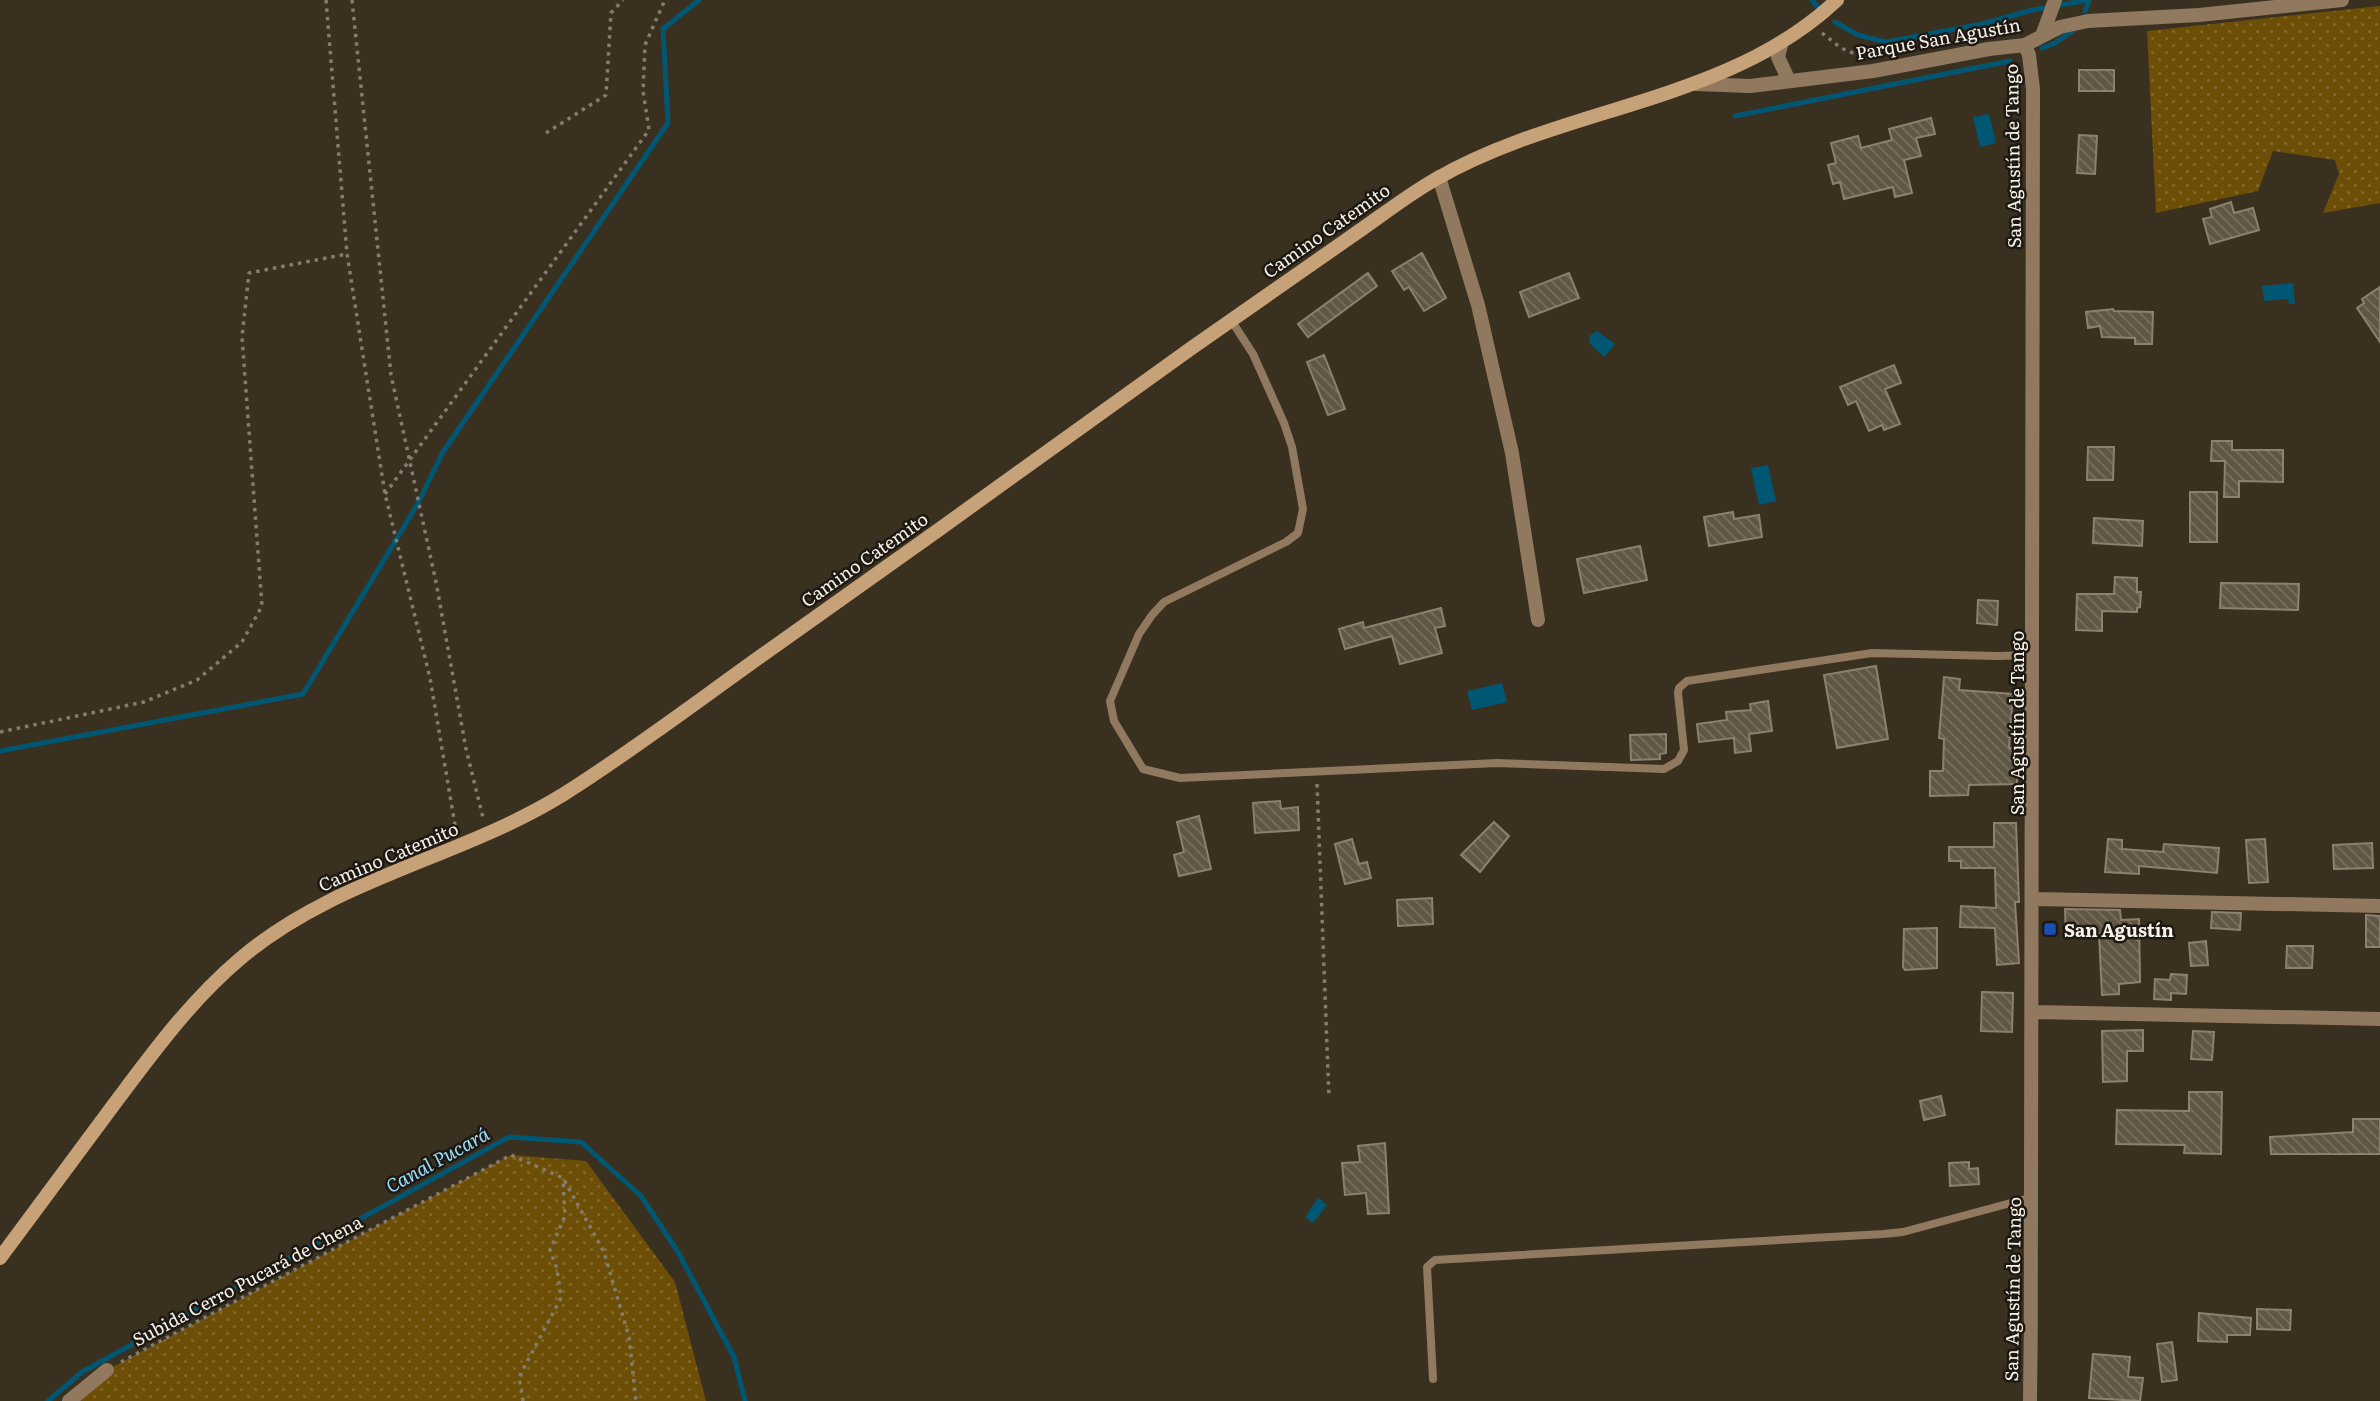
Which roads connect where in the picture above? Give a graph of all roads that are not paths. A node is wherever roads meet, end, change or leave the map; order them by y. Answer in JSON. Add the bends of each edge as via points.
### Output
{"nodes":[{"id":1,"x":1837,"y":0,"type":"edge"},
{"id":2,"x":2055,"y":0,"type":"edge"},
{"id":3,"x":2342,"y":0,"type":"edge"},
{"id":4,"x":2042,"y":36,"type":"junction"},
{"id":5,"x":1781,"y":45,"type":"junction"},
{"id":6,"x":2025,"y":45,"type":"junction"},
{"id":7,"x":1789,"y":81,"type":"junction"},
{"id":8,"x":1695,"y":84,"type":"junction"},
{"id":9,"x":1439,"y":177,"type":"junction"},
{"id":10,"x":1231,"y":320,"type":"junction"},
{"id":11,"x":1538,"y":620,"type":"dead end"},
{"id":12,"x":2035,"y":654,"type":"junction"},
{"id":13,"x":2036,"y":899,"type":"junction"},
{"id":14,"x":2380,"y":906,"type":"edge"},
{"id":15,"x":2035,"y":1012,"type":"junction"},
{"id":16,"x":2380,"y":1019,"type":"edge"},
{"id":17,"x":2033,"y":1197,"type":"junction"},
{"id":18,"x":0,"y":1258,"type":"edge"},
{"id":19,"x":107,"y":1370,"type":"road end"},
{"id":20,"x":1433,"y":1379,"type":"dead end"},
{"id":21,"x":69,"y":1401,"type":"edge"},
{"id":22,"x":2030,"y":1401,"type":"edge"}],
"edges":[{"from":1,"to":5,"type":"main road","name":"Camino Catemito"},
{"from":2,"to":4,"type":"street"},
{"from":3,"to":4,"type":"street","name":"Parque San Agustín","via":[[2088,21]]},
{"from":4,"to":6,"type":"street","name":"Parque San Agustín"},
{"from":5,"to":7,"type":"street","via":[[1778,57]]},
{"from":5,"to":8,"type":"main road","name":"Camino Catemito"},
{"from":6,"to":7,"type":"street","name":"Parque San Agustín"},
{"from":6,"to":12,"type":"street","name":"San Agustín de Tango","via":[[2033,89]]},
{"from":7,"to":8,"type":"street","name":"Parque San Agustín","via":[[1750,86]]},
{"from":8,"to":9,"type":"main road","name":"Camino Catemito","via":[[1543,133]]},
{"from":9,"to":10,"type":"main road","name":"Camino Catemito"},
{"from":9,"to":11,"type":"street","via":[[1478,305],[1509,440]]},
{"from":10,"to":12,"type":"lane","via":[[1253,355],[1284,423],[1303,509],[1301,523],[1298,533],[1286,542],[1164,602],[1139,634],[1110,701],[1114,721],[1143,769],[1180,778],[1497,763],[1664,769],[1678,761],[1684,750],[1679,688],[1693,679],[1872,653]]},
{"from":10,"to":18,"type":"main road","name":"Camino Catemito","via":[[564,793],[459,847],[312,909],[262,941],[174,1025]]},
{"from":12,"to":13,"type":"street","name":"San Agustín de Tango"},
{"from":13,"to":14,"type":"street"},
{"from":13,"to":15,"type":"street","name":"San Agustín de Tango"},
{"from":15,"to":16,"type":"street"},
{"from":15,"to":17,"type":"street","name":"San Agustín de Tango"},
{"from":17,"to":20,"type":"lane","via":[[1903,1232],[1435,1260],[1427,1267]]},
{"from":17,"to":22,"type":"street","name":"San Agustín de Tango"},
{"from":19,"to":21,"type":"street"}]}
